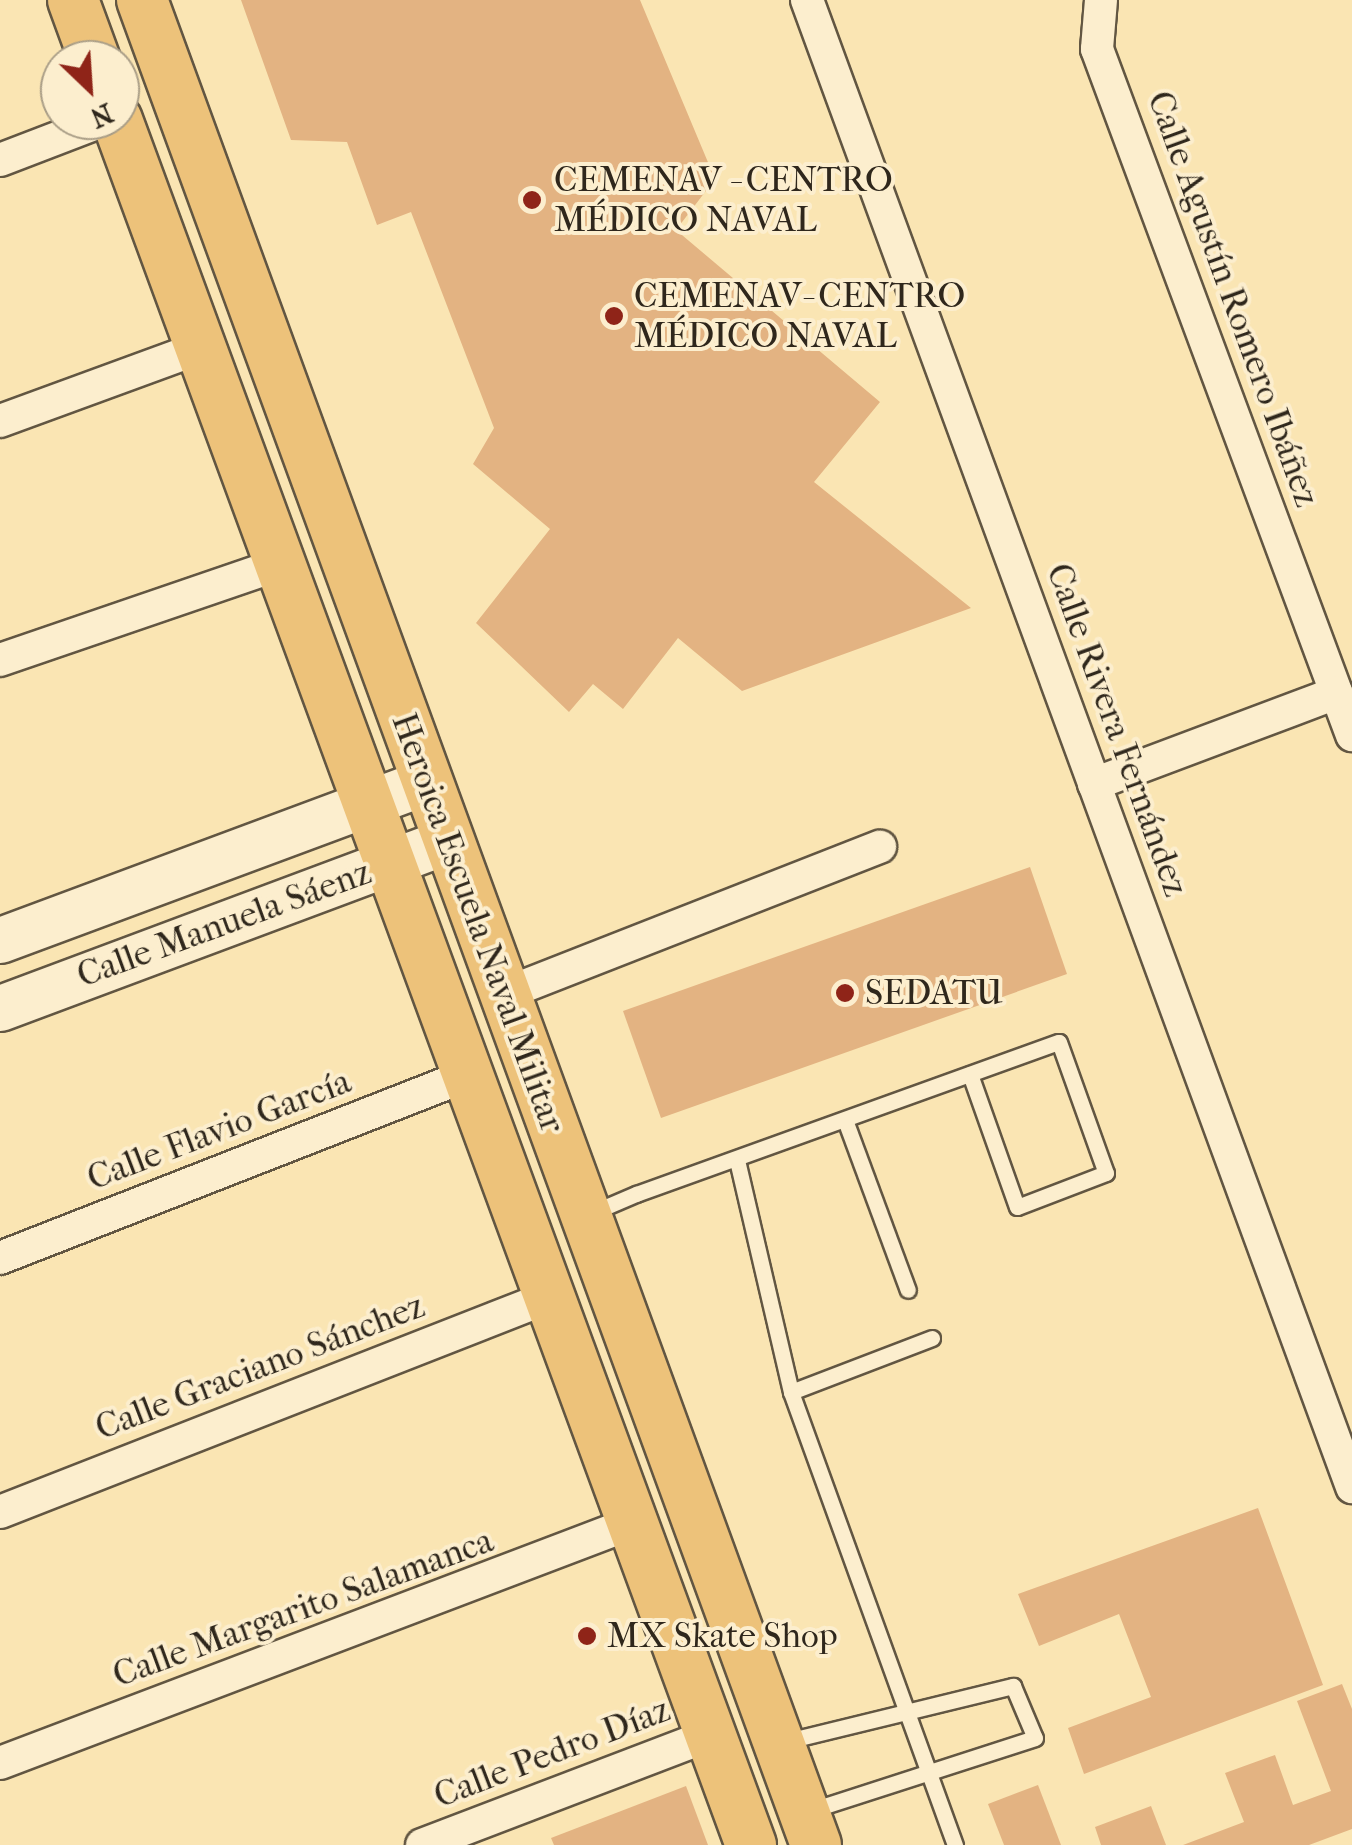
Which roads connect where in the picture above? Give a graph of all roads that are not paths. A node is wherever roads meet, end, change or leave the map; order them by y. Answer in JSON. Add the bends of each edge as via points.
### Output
{"nodes":[{"id":1,"x":73,"y":0,"type":"edge"},
{"id":2,"x":142,"y":0,"type":"edge"},
{"id":3,"x":807,"y":0,"type":"edge"},
{"id":4,"x":1101,"y":0,"type":"edge"},
{"id":5,"x":88,"y":40,"type":"edge"},
{"id":6,"x":52,"y":140,"type":"edge"},
{"id":7,"x":124,"y":140,"type":"edge"},
{"id":8,"x":0,"y":160,"type":"edge"},
{"id":9,"x":200,"y":348,"type":"junction"},
{"id":10,"x":0,"y":421,"type":"edge"},
{"id":11,"x":280,"y":564,"type":"junction"},
{"id":12,"x":0,"y":660,"type":"edge"},
{"id":13,"x":1336,"y":692,"type":"junction"},
{"id":14,"x":1352,"y":734,"type":"edge"},
{"id":15,"x":426,"y":782,"type":"junction"},
{"id":16,"x":1094,"y":784,"type":"junction"},
{"id":17,"x":367,"y":804,"type":"junction"},
{"id":18,"x":448,"y":841,"type":"junction"},
{"id":19,"x":880,"y":847,"type":"dead end"},
{"id":20,"x":389,"y":863,"type":"junction"},
{"id":21,"x":0,"y":940,"type":"edge"},
{"id":22,"x":504,"y":994,"type":"junction"},
{"id":23,"x":0,"y":1008,"type":"edge"},
{"id":24,"x":970,"y":1074,"type":"junction"},
{"id":25,"x":468,"y":1076,"type":"junction"},
{"id":26,"x":845,"y":1120,"type":"junction"},
{"id":27,"x":737,"y":1160,"type":"junction"},
{"id":28,"x":586,"y":1216,"type":"junction"},
{"id":29,"x":0,"y":1258,"type":"edge"},
{"id":30,"x":908,"y":1290,"type":"dead end"},
{"id":31,"x":549,"y":1297,"type":"junction"},
{"id":32,"x":932,"y":1338,"type":"dead end"},
{"id":33,"x":791,"y":1392,"type":"junction"},
{"id":34,"x":1352,"y":1486,"type":"edge"},
{"id":35,"x":0,"y":1512,"type":"edge"},
{"id":36,"x":632,"y":1523,"type":"junction"},
{"id":37,"x":903,"y":1708,"type":"junction"},
{"id":38,"x":710,"y":1735,"type":"junction"},
{"id":39,"x":779,"y":1743,"type":"junction"},
{"id":40,"x":0,"y":1763,"type":"edge"},
{"id":41,"x":930,"y":1773,"type":"junction"},
{"id":42,"x":810,"y":1828,"type":"edge"},
{"id":43,"x":422,"y":1845,"type":"edge"},
{"id":44,"x":750,"y":1845,"type":"edge"},
{"id":45,"x":955,"y":1845,"type":"edge"}],
"edges":[{"from":1,"to":5,"type":"main road"},
{"from":2,"to":15,"type":"main road","name":"Heroica Escuela Naval Militar"},
{"from":3,"to":16,"type":"street","name":"Calle Rivera Fernández"},
{"from":4,"to":13,"type":"street","name":"Calle Agustín Romero Ibáñez","via":[[1098,49]]},
{"from":6,"to":8,"type":"street"},
{"from":7,"to":9,"type":"main road","name":"Heroica Escuela Naval Militar"},
{"from":9,"to":10,"type":"street"},
{"from":9,"to":11,"type":"main road","name":"Heroica Escuela Naval Militar"},
{"from":11,"to":12,"type":"street"},
{"from":11,"to":17,"type":"main road","name":"Heroica Escuela Naval Militar"},
{"from":13,"to":14,"type":"street","name":"Calle Agustín Romero Ibáñez"},
{"from":13,"to":16,"type":"street"},
{"from":15,"to":17,"type":"street","name":"Calle Manuela Sáenz"},
{"from":15,"to":18,"type":"main road","name":"Heroica Escuela Naval Militar"},
{"from":16,"to":34,"type":"street","name":"Calle Rivera Fernández"},
{"from":17,"to":20,"type":"main road","name":"Heroica Escuela Naval Militar"},
{"from":17,"to":21,"type":"street","name":"Calle Manuela Sáenz"},
{"from":18,"to":20,"type":"street","name":"Calle Manuela Sáenz"},
{"from":18,"to":22,"type":"main road","name":"Heroica Escuela Naval Militar"},
{"from":19,"to":22,"type":"street"},
{"from":20,"to":23,"type":"street","name":"Calle Manuela Sáenz"},
{"from":20,"to":25,"type":"main road","name":"Heroica Escuela Naval Militar"},
{"from":22,"to":28,"type":"main road","name":"Heroica Escuela Naval Militar"},
{"from":24,"to":24,"type":"lane","via":[[1017,1208],[1106,1173],[1059,1042]]},
{"from":24,"to":26,"type":"lane"},
{"from":25,"to":29,"type":"street","name":"Calle Flavio García"},
{"from":25,"to":31,"type":"main road","name":"Heroica Escuela Naval Militar"},
{"from":26,"to":27,"type":"lane"},
{"from":26,"to":30,"type":"lane"},
{"from":27,"to":28,"type":"lane"},
{"from":27,"to":33,"type":"lane"},
{"from":28,"to":39,"type":"main road","name":"Heroica Escuela Naval Militar"},
{"from":31,"to":35,"type":"street","name":"Calle Graciano Sánchez"},
{"from":31,"to":36,"type":"main road","name":"Heroica Escuela Naval Militar"},
{"from":32,"to":33,"type":"lane"},
{"from":33,"to":37,"type":"lane"},
{"from":36,"to":38,"type":"main road","name":"Heroica Escuela Naval Militar"},
{"from":36,"to":40,"type":"street","name":"Calle Margarito Salamanca"},
{"from":37,"to":39,"type":"lane"},
{"from":37,"to":41,"type":"lane"},
{"from":37,"to":41,"type":"lane","via":[[1013,1686],[1035,1738]]},
{"from":38,"to":43,"type":"street","name":"Calle Pedro Díaz"},
{"from":38,"to":44,"type":"main road","name":"Heroica Escuela Naval Militar"},
{"from":39,"to":42,"type":"main road","name":"Heroica Escuela Naval Militar"},
{"from":41,"to":42,"type":"lane"},
{"from":41,"to":45,"type":"lane"}]}
